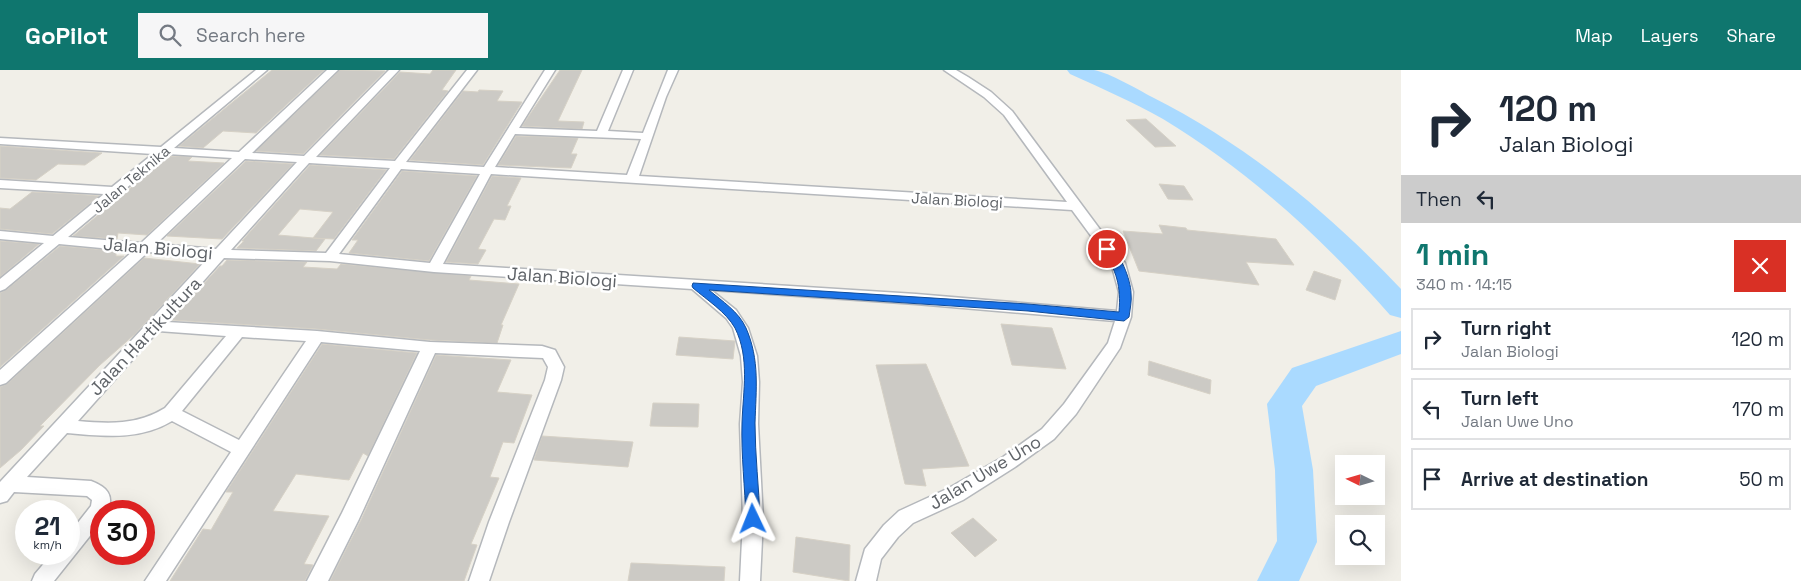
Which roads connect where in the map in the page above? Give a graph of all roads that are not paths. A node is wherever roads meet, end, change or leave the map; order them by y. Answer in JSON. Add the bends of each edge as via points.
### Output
{"nodes":[{"id":1,"x":262,"y":70,"type":"edge"},
{"id":2,"x":333,"y":70,"type":"edge"},
{"id":3,"x":394,"y":70,"type":"edge"},
{"id":4,"x":472,"y":70,"type":"edge"},
{"id":5,"x":550,"y":70,"type":"edge"},
{"id":6,"x":628,"y":70,"type":"edge"},
{"id":7,"x":673,"y":70,"type":"edge"},
{"id":8,"x":949,"y":70,"type":"edge"},
{"id":9,"x":511,"y":131,"type":"junction"},
{"id":10,"x":601,"y":134,"type":"junction"},
{"id":11,"x":646,"y":136,"type":"junction"},
{"id":12,"x":0,"y":141,"type":"edge"},
{"id":13,"x":164,"y":151,"type":"junction"},
{"id":14,"x":241,"y":156,"type":"junction"},
{"id":15,"x":305,"y":161,"type":"junction"},
{"id":16,"x":399,"y":167,"type":"junction"},
{"id":17,"x":487,"y":171,"type":"junction"},
{"id":18,"x":632,"y":180,"type":"junction"},
{"id":19,"x":0,"y":184,"type":"edge"},
{"id":20,"x":117,"y":191,"type":"junction"},
{"id":21,"x":1075,"y":206,"type":"junction"},
{"id":22,"x":0,"y":235,"type":"edge"},
{"id":23,"x":58,"y":240,"type":"junction"},
{"id":24,"x":146,"y":246,"type":"junction"},
{"id":25,"x":221,"y":254,"type":"junction"},
{"id":26,"x":330,"y":257,"type":"junction"},
{"id":27,"x":434,"y":268,"type":"junction"},
{"id":28,"x":0,"y":286,"type":"edge"},
{"id":29,"x":697,"y":286,"type":"junction"},
{"id":30,"x":1124,"y":317,"type":"junction"},
{"id":31,"x":154,"y":326,"type":"junction"},
{"id":32,"x":238,"y":331,"type":"junction"},
{"id":33,"x":317,"y":336,"type":"junction"},
{"id":34,"x":430,"y":348,"type":"junction"},
{"id":35,"x":0,"y":379,"type":"edge"},
{"id":36,"x":171,"y":413,"type":"junction"},
{"id":37,"x":62,"y":426,"type":"junction"},
{"id":38,"x":242,"y":450,"type":"junction"},
{"id":39,"x":5,"y":489,"type":"edge"},
{"id":40,"x":80,"y":534,"type":"edge"},
{"id":41,"x":55,"y":565,"type":"edge"},
{"id":42,"x":42,"y":581,"type":"edge"},
{"id":43,"x":155,"y":581,"type":"edge"},
{"id":44,"x":317,"y":581,"type":"edge"},
{"id":45,"x":480,"y":581,"type":"edge"},
{"id":46,"x":750,"y":581,"type":"edge"},
{"id":47,"x":865,"y":581,"type":"edge"}],
"edges":[{"from":1,"to":13,"type":"street","name":"Jalan Teknika"},
{"from":2,"to":14,"type":"street"},
{"from":3,"to":15,"type":"street","name":"Jalan Hartikultura"},
{"from":4,"to":16,"type":"street","via":[[432,118]]},
{"from":5,"to":9,"type":"street"},
{"from":6,"to":10,"type":"street"},
{"from":7,"to":11,"type":"street"},
{"from":8,"to":21,"type":"street","name":"Jalan Uwe Uno","via":[[999,103]]},
{"from":9,"to":10,"type":"street"},
{"from":9,"to":17,"type":"street"},
{"from":10,"to":11,"type":"street"},
{"from":11,"to":18,"type":"street"},
{"from":12,"to":13,"type":"street","name":"Jalan Biologi"},
{"from":13,"to":14,"type":"street","name":"Jalan Biologi"},
{"from":13,"to":20,"type":"street","name":"Jalan Teknika"},
{"from":14,"to":15,"type":"street","name":"Jalan Biologi"},
{"from":14,"to":24,"type":"street"},
{"from":15,"to":16,"type":"street","name":"Jalan Biologi"},
{"from":15,"to":25,"type":"street","name":"Jalan Hartikultura"},
{"from":16,"to":17,"type":"street","name":"Jalan Biologi"},
{"from":16,"to":26,"type":"street"},
{"from":17,"to":18,"type":"street","name":"Jalan Biologi"},
{"from":17,"to":27,"type":"street"},
{"from":18,"to":21,"type":"street","name":"Jalan Biologi"},
{"from":19,"to":20,"type":"street"},
{"from":20,"to":23,"type":"street","name":"Jalan Teknika"},
{"from":21,"to":30,"type":"street","name":"Jalan Uwe Uno","via":[[1118,263],[1126,292]]},
{"from":22,"to":23,"type":"street","name":"Jalan Biologi"},
{"from":23,"to":24,"type":"street","name":"Jalan Biologi"},
{"from":23,"to":28,"type":"street","name":"Jalan Teknika"},
{"from":24,"to":25,"type":"street","name":"Jalan Biologi"},
{"from":24,"to":35,"type":"street"},
{"from":25,"to":26,"type":"street","name":"Jalan Biologi"},
{"from":25,"to":31,"type":"street","name":"Jalan Hartikultura"},
{"from":26,"to":27,"type":"street","name":"Jalan Biologi"},
{"from":27,"to":29,"type":"street","name":"Jalan Biologi"},
{"from":29,"to":30,"type":"street","name":"Jalan Biologi","via":[[1028,307]]},
{"from":29,"to":46,"type":"street","via":[[730,314],[740,328],[749,356],[753,519]]},
{"from":30,"to":47,"type":"street","name":"Jalan Uwe Uno","via":[[1115,344],[1048,434],[956,494],[906,517],[872,555]]},
{"from":31,"to":32,"type":"street"},
{"from":31,"to":37,"type":"street","name":"Jalan Hartikultura"},
{"from":32,"to":33,"type":"street"},
{"from":32,"to":36,"type":"street"},
{"from":33,"to":34,"type":"street"},
{"from":33,"to":38,"type":"street"},
{"from":34,"to":44,"type":"street"},
{"from":34,"to":45,"type":"street","via":[[542,351],[549,354],[556,367],[548,397],[499,522]]},
{"from":36,"to":37,"type":"street","via":[[143,428],[117,430]]},
{"from":36,"to":38,"type":"street"},
{"from":37,"to":39,"type":"street","name":"Jalan Hartikultura"},
{"from":38,"to":43,"type":"street"},
{"from":39,"to":40,"type":"street","via":[[92,489],[102,497],[100,509]]},
{"from":41,"to":42,"type":"street"}]}
